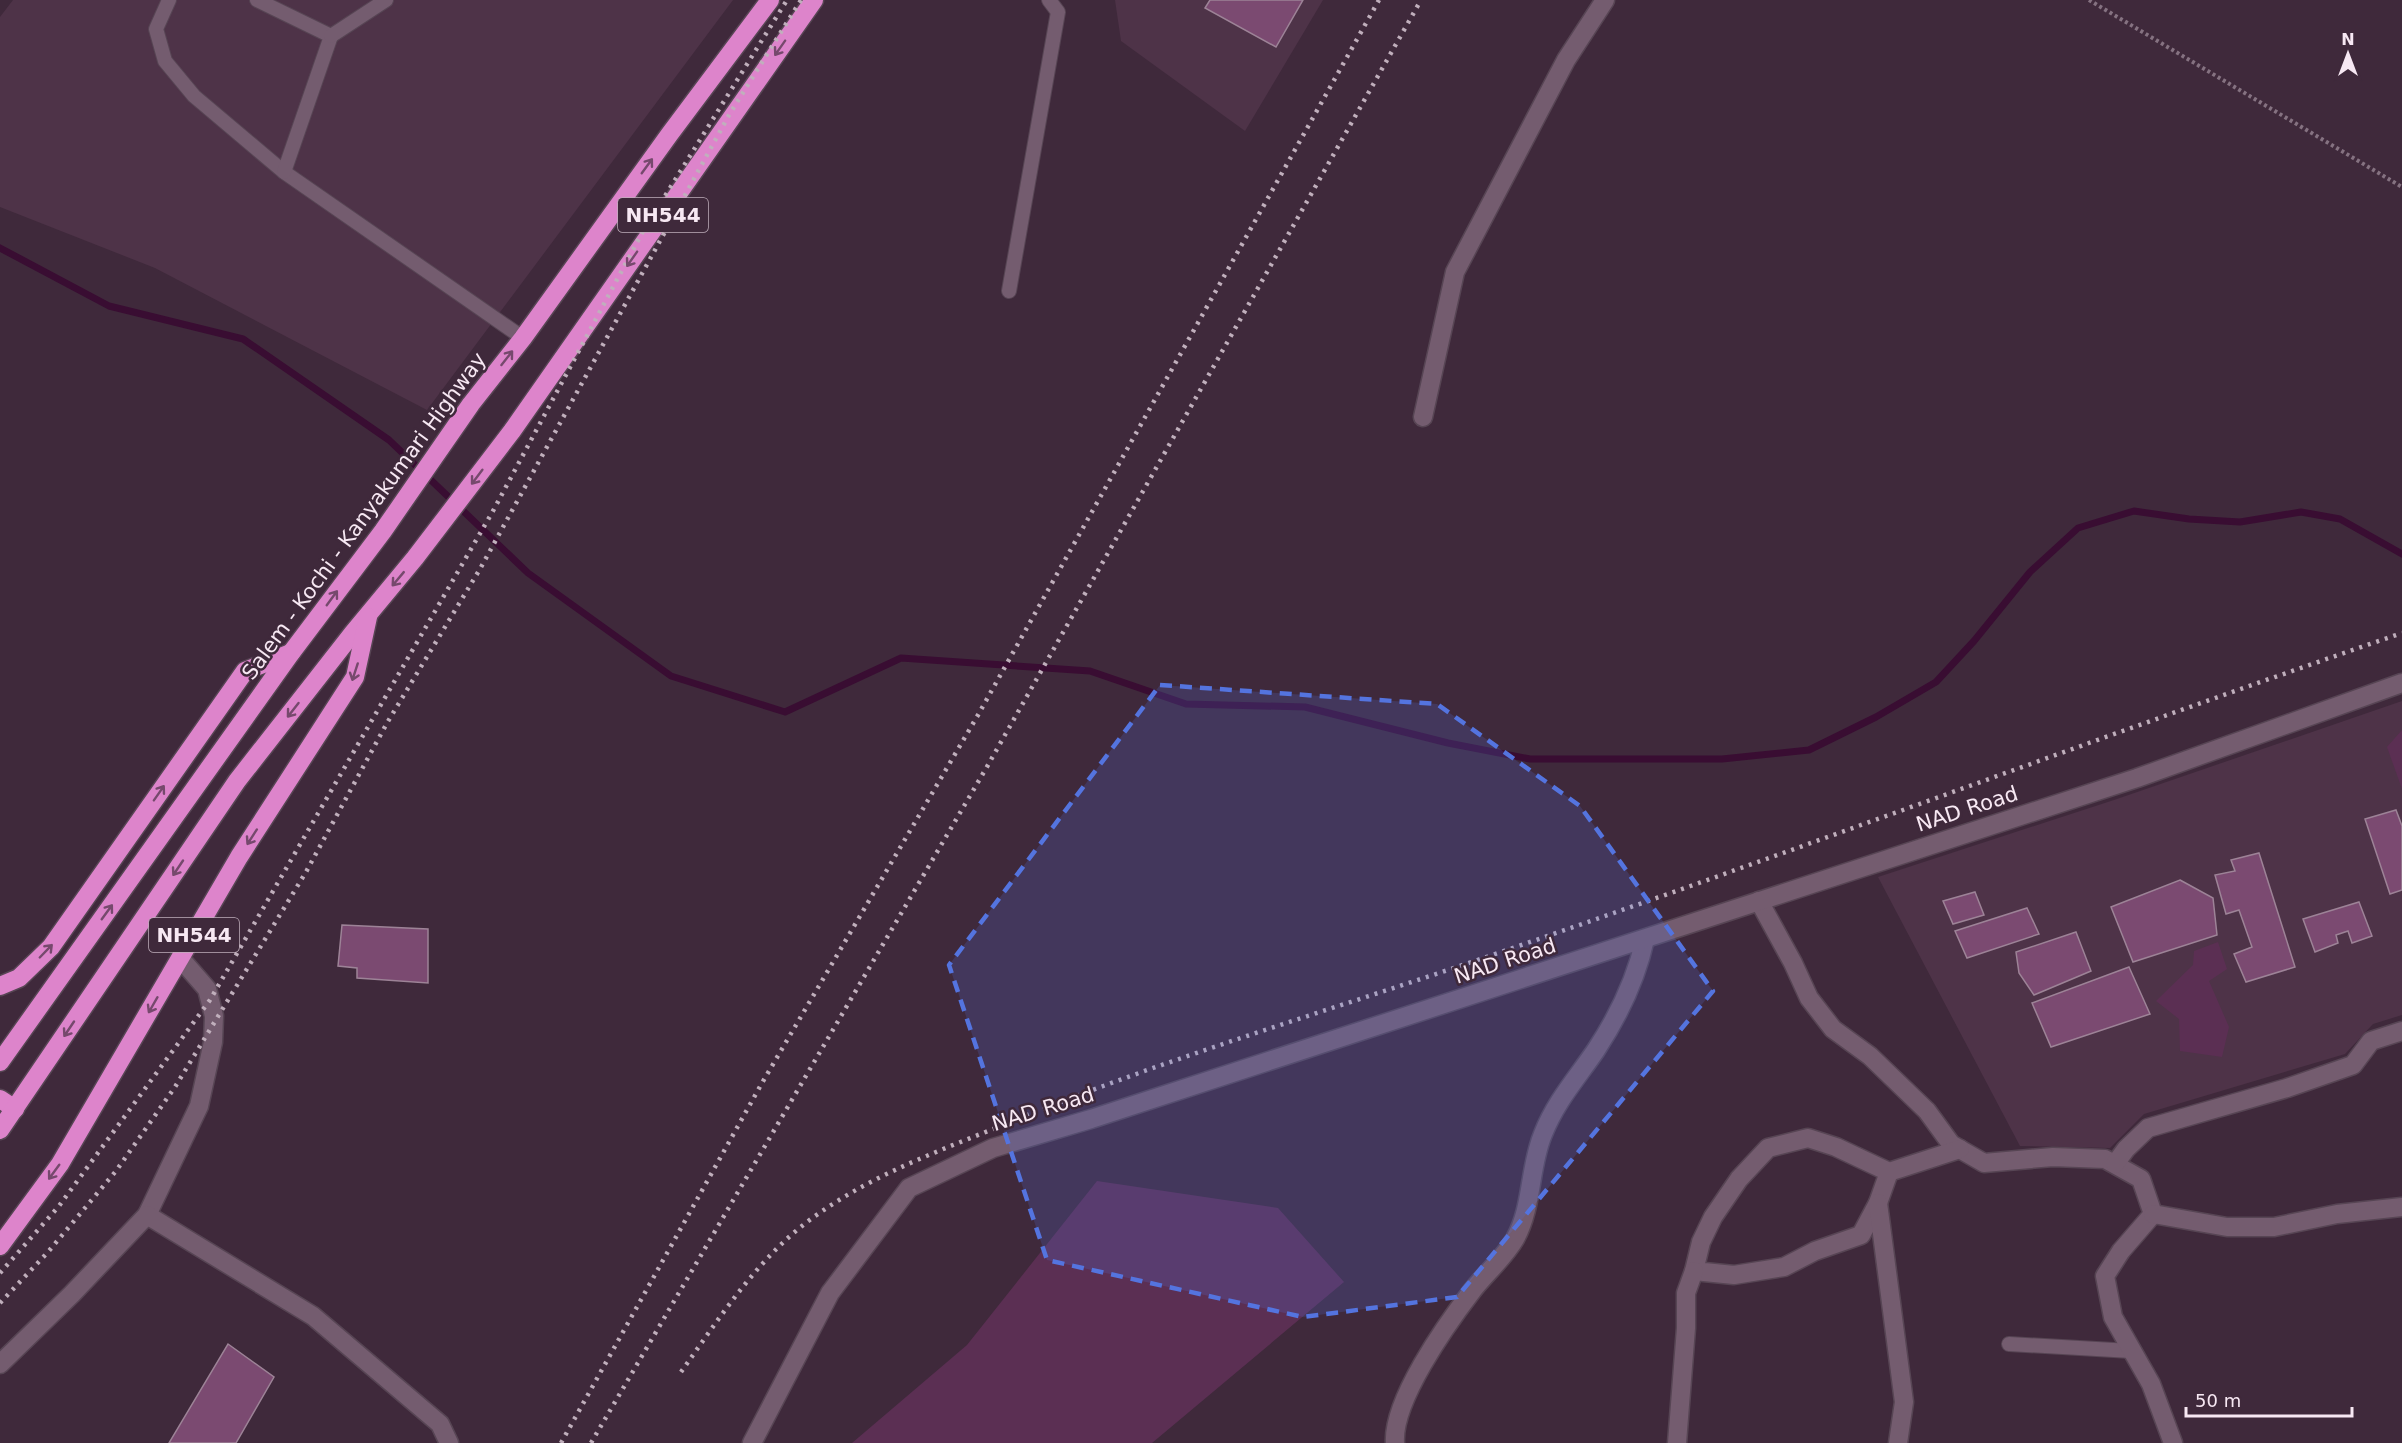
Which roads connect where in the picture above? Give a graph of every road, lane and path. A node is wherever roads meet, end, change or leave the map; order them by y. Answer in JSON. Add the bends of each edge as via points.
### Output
{"nodes":[{"id":1,"x":169,"y":0,"type":"edge"},
{"id":2,"x":386,"y":0,"type":"edge"},
{"id":3,"x":770,"y":0,"type":"edge"},
{"id":4,"x":814,"y":0,"type":"edge"},
{"id":5,"x":1049,"y":0,"type":"edge"},
{"id":6,"x":1605,"y":0,"type":"edge"},
{"id":7,"x":2089,"y":0,"type":"edge"},
{"id":8,"x":261,"y":1,"type":"edge"},
{"id":9,"x":331,"y":36,"type":"junction"},
{"id":10,"x":284,"y":172,"type":"junction"},
{"id":11,"x":2402,"y":187,"type":"edge"},
{"id":12,"x":1009,"y":291,"type":"dead end"},
{"id":13,"x":523,"y":338,"type":"junction"},
{"id":14,"x":1423,"y":417,"type":"dead end"},
{"id":15,"x":368,"y":615,"type":"junction"},
{"id":16,"x":291,"y":653,"type":"junction"},
{"id":17,"x":2402,"y":684,"type":"edge"},
{"id":18,"x":1759,"y":901,"type":"junction"},
{"id":19,"x":1645,"y":939,"type":"junction"},
{"id":20,"x":180,"y":958,"type":"junction"},
{"id":21,"x":0,"y":986,"type":"edge"},
{"id":22,"x":2402,"y":1031,"type":"edge"},
{"id":23,"x":0,"y":1062,"type":"edge"},
{"id":24,"x":8,"y":1104,"type":"edge"},
{"id":25,"x":0,"y":1130,"type":"edge"},
{"id":26,"x":1960,"y":1149,"type":"junction"},
{"id":27,"x":2115,"y":1164,"type":"junction"},
{"id":28,"x":1889,"y":1172,"type":"junction"},
{"id":29,"x":1878,"y":1203,"type":"junction"},
{"id":30,"x":2402,"y":1207,"type":"edge"},
{"id":31,"x":2153,"y":1214,"type":"junction"},
{"id":32,"x":147,"y":1215,"type":"junction"},
{"id":33,"x":0,"y":1246,"type":"edge"},
{"id":34,"x":1694,"y":1271,"type":"junction"},
{"id":35,"x":2009,"y":1344,"type":"dead end"},
{"id":36,"x":2131,"y":1351,"type":"junction"},
{"id":37,"x":0,"y":1364,"type":"edge"},
{"id":38,"x":449,"y":1443,"type":"edge"},
{"id":39,"x":752,"y":1443,"type":"edge"},
{"id":40,"x":1395,"y":1443,"type":"edge"},
{"id":41,"x":1677,"y":1443,"type":"edge"},
{"id":42,"x":1898,"y":1443,"type":"edge"},
{"id":43,"x":2173,"y":1443,"type":"edge"}],
"edges":[{"from":1,"to":10,"type":"lane","via":[[156,29],[165,61],[194,96]]},
{"from":2,"to":9,"type":"lane"},
{"from":13,"to":3,"type":"highway","name":"Salem - Kochi - Kanyakumari Highway","number":"NH544","one_way":true},
{"from":4,"to":15,"type":"highway","number":"NH544","one_way":true,"via":[[512,431]]},
{"from":5,"to":12,"type":"lane","via":[[1058,12]]},
{"from":6,"to":14,"type":"street","via":[[1566,60],[1455,272]]},
{"from":7,"to":11,"type":"path"},
{"from":8,"to":9,"type":"lane"},
{"from":9,"to":10,"type":"lane"},
{"from":10,"to":13,"type":"lane"},
{"from":16,"to":13,"type":"highway","name":"Salem - Kochi - Kanyakumari Highway","number":"NH544","one_way":true},
{"from":15,"to":20,"type":"highway","number":"NH544","one_way":true,"via":[[355,677],[239,857]]},
{"from":15,"to":24,"type":"highway","one_way":true,"via":[[237,781]]},
{"from":21,"to":16,"type":"highway","one_way":true,"via":[[19,978],[51,947],[245,671]]},
{"from":23,"to":16,"type":"highway","name":"Salem - Kochi - Kanyakumari Highway","number":"NH544","one_way":true},
{"from":17,"to":18,"type":"street","name":"NAD Road","via":[[2137,778]]},
{"from":18,"to":19,"type":"street","name":"NAD Road"},
{"from":18,"to":26,"type":"street","via":[[1809,998],[1833,1029],[1870,1056]]},
{"from":19,"to":39,"type":"street","name":"NAD Road","via":[[993,1148],[909,1188],[830,1293]]},
{"from":19,"to":40,"type":"street","via":[[1639,967],[1620,1012],[1561,1096],[1542,1135],[1515,1239],[1471,1292],[1413,1381]]},
{"from":20,"to":32,"type":"street","via":[[207,989],[214,1016],[213,1042],[199,1106]]},
{"from":20,"to":33,"type":"highway","number":"NH544","one_way":true,"via":[[60,1164]]},
{"from":22,"to":27,"type":"street","via":[[2371,1041],[2353,1065],[2148,1128]]},
{"from":24,"to":25,"type":"highway"},
{"from":26,"to":27,"type":"street","via":[[1984,1163],[2053,1158],[2105,1159]]},
{"from":26,"to":28,"type":"street"},
{"from":27,"to":31,"type":"street","via":[[2141,1179]]},
{"from":28,"to":29,"type":"street"},
{"from":28,"to":34,"type":"street","via":[[1808,1138],[1768,1148],[1739,1179],[1713,1217],[1701,1242]]},
{"from":29,"to":34,"type":"street","via":[[1861,1235],[1815,1251],[1784,1268],[1734,1275]]},
{"from":29,"to":42,"type":"street","via":[[1904,1402]]},
{"from":30,"to":31,"type":"street","via":[[2337,1214],[2274,1227],[2227,1227]]},
{"from":31,"to":36,"type":"street","via":[[2105,1276],[2114,1317]]},
{"from":32,"to":37,"type":"street"},
{"from":32,"to":38,"type":"street","via":[[313,1316],[440,1424]]},
{"from":34,"to":41,"type":"street","via":[[1686,1293]]},
{"from":35,"to":36,"type":"lane"},
{"from":36,"to":43,"type":"street","via":[[2151,1384]]}]}
